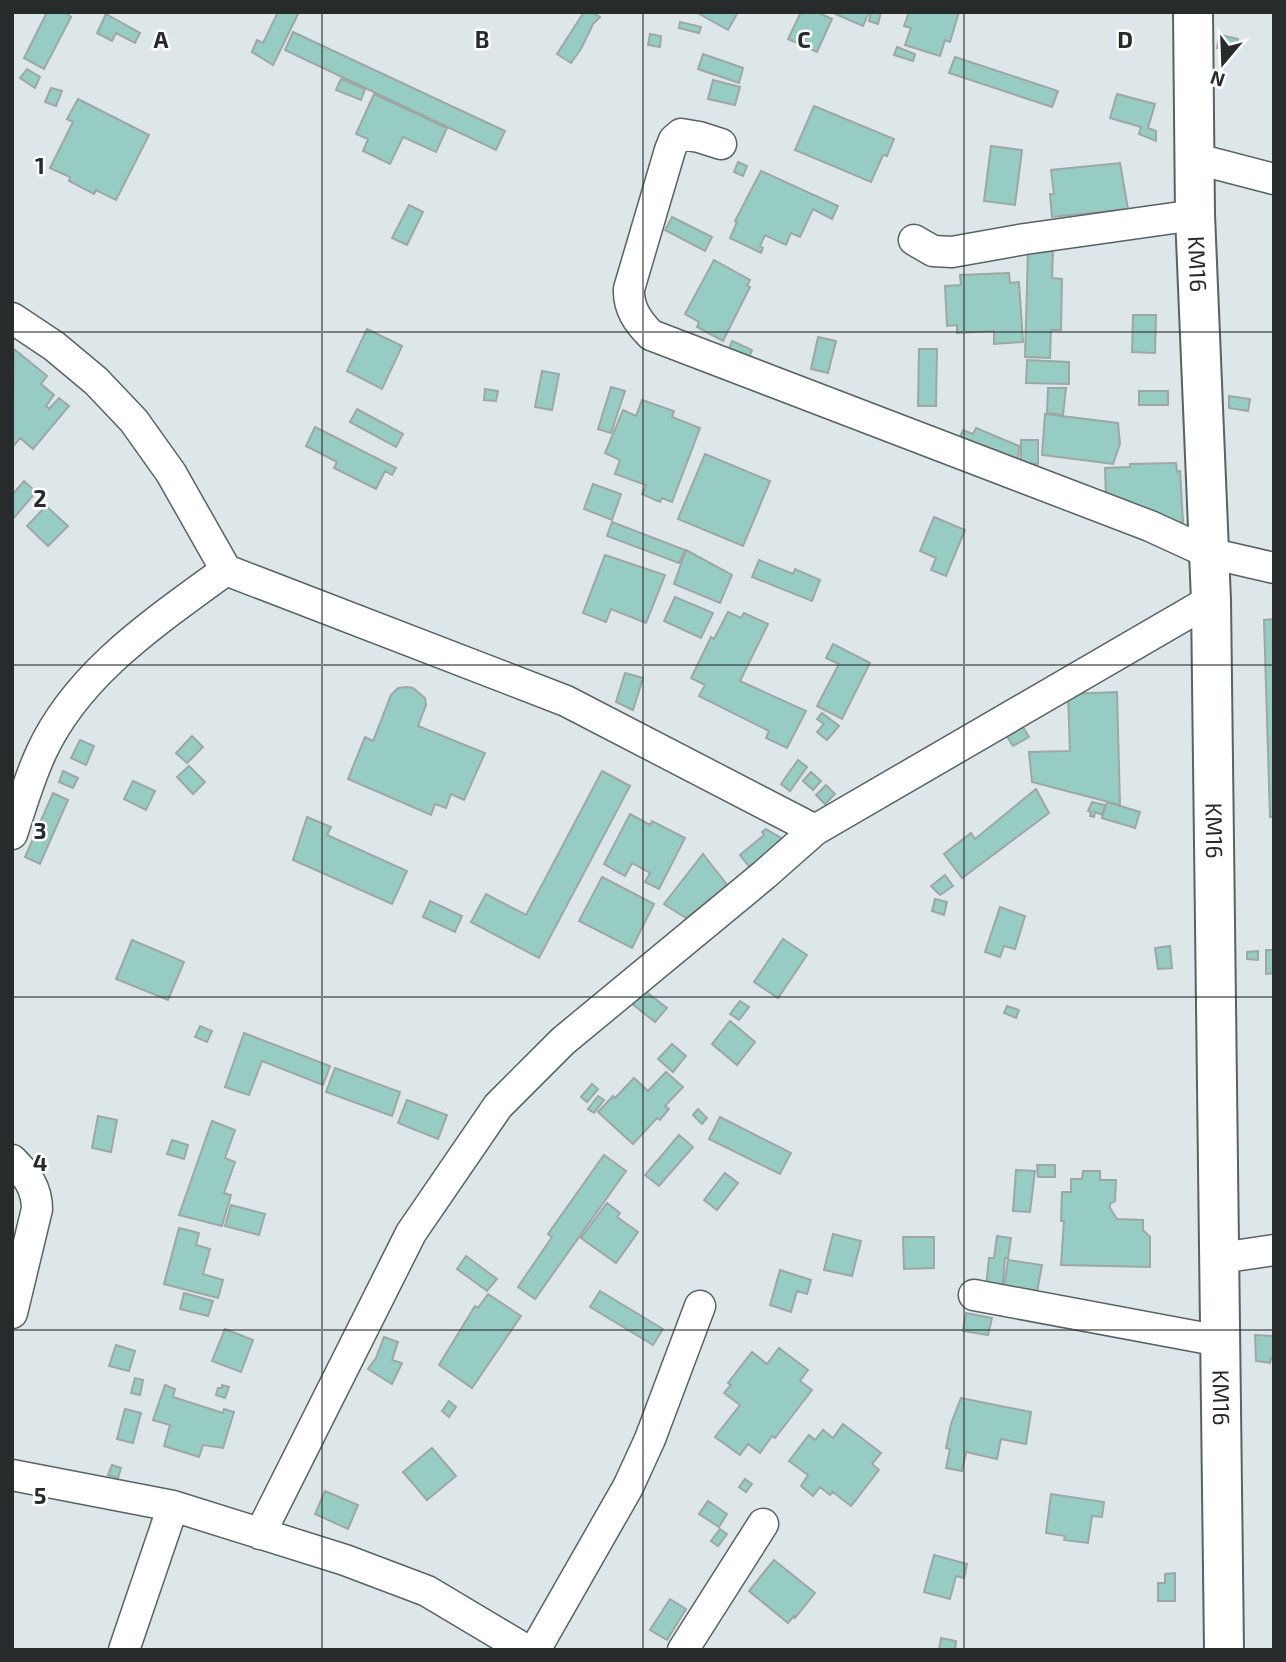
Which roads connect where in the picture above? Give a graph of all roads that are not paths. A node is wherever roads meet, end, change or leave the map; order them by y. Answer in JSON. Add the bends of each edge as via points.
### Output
{"nodes":[{"id":1,"x":1193,"y":12,"type":"edge"},
{"id":2,"x":721,"y":144,"type":"dead end"},
{"id":3,"x":1194,"y":158,"type":"junction"},
{"id":4,"x":1274,"y":179,"type":"edge"},
{"id":5,"x":1195,"y":215,"type":"junction"},
{"id":6,"x":914,"y":240,"type":"dead end"},
{"id":7,"x":12,"y":318,"type":"edge"},
{"id":8,"x":1209,"y":553,"type":"junction"},
{"id":9,"x":1274,"y":568,"type":"edge"},
{"id":10,"x":226,"y":570,"type":"junction"},
{"id":11,"x":1211,"y":600,"type":"junction"},
{"id":12,"x":815,"y":830,"type":"junction"},
{"id":13,"x":12,"y":834,"type":"edge"},
{"id":14,"x":12,"y":1160,"type":"edge"},
{"id":15,"x":1274,"y":1250,"type":"edge"},
{"id":16,"x":1220,"y":1258,"type":"junction"},
{"id":17,"x":974,"y":1295,"type":"dead end"},
{"id":18,"x":700,"y":1306,"type":"dead end"},
{"id":19,"x":12,"y":1313,"type":"edge"},
{"id":20,"x":1220,"y":1341,"type":"junction"},
{"id":21,"x":12,"y":1475,"type":"edge"},
{"id":22,"x":173,"y":1506,"type":"junction"},
{"id":23,"x":763,"y":1524,"type":"dead end"},
{"id":24,"x":260,"y":1534,"type":"junction"},
{"id":25,"x":124,"y":1650,"type":"edge"},
{"id":26,"x":526,"y":1650,"type":"edge"},
{"id":27,"x":535,"y":1650,"type":"edge"},
{"id":28,"x":683,"y":1650,"type":"edge"},
{"id":29,"x":1224,"y":1650,"type":"edge"}],
"edges":[{"from":1,"to":3,"type":"street","name":"KM16"},
{"from":2,"to":8,"type":"street","via":[[681,134],[670,150],[629,289],[628,301],[640,325],[651,335],[1150,526]]},
{"from":3,"to":4,"type":"street"},
{"from":3,"to":5,"type":"street","name":"KM16"},
{"from":5,"to":6,"type":"street","via":[[952,252],[933,251]]},
{"from":5,"to":8,"type":"street","name":"KM16"},
{"from":7,"to":10,"type":"street","via":[[96,381],[134,421],[171,473]]},
{"from":8,"to":9,"type":"street"},
{"from":8,"to":11,"type":"street","name":"KM16"},
{"from":10,"to":12,"type":"street","via":[[566,701]]},
{"from":10,"to":13,"type":"street","via":[[137,636],[97,674],[42,751]]},
{"from":11,"to":12,"type":"street"},
{"from":11,"to":16,"type":"street","name":"KM16"},
{"from":12,"to":24,"type":"street","via":[[562,1041],[498,1106],[411,1233]]},
{"from":14,"to":19,"type":"street","via":[[28,1176],[37,1195],[37,1209]]},
{"from":15,"to":16,"type":"street"},
{"from":16,"to":20,"type":"street","name":"KM16"},
{"from":17,"to":20,"type":"street"},
{"from":18,"to":27,"type":"street","via":[[628,1487]]},
{"from":20,"to":29,"type":"street","name":"KM16"},
{"from":21,"to":22,"type":"street"},
{"from":22,"to":24,"type":"street"},
{"from":22,"to":25,"type":"street"},
{"from":23,"to":28,"type":"street"},
{"from":24,"to":26,"type":"street","via":[[427,1591]]}]}
